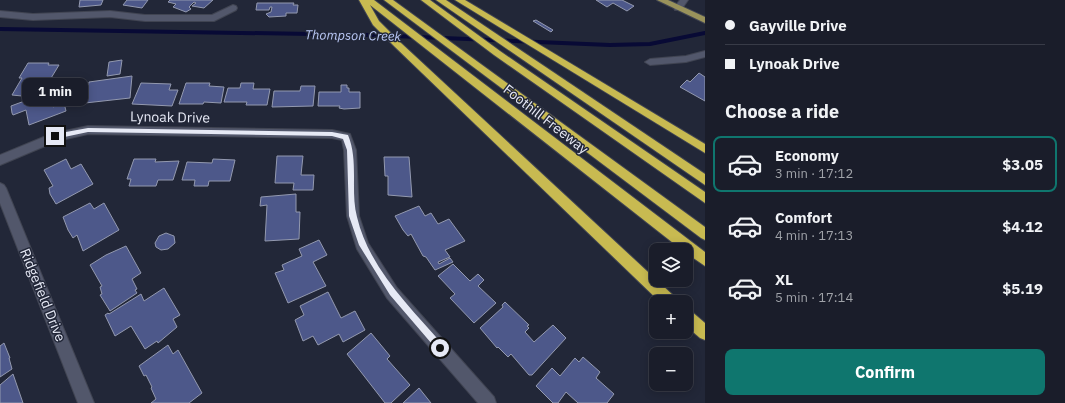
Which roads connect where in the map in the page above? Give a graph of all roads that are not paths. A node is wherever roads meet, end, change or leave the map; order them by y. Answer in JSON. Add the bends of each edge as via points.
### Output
{"nodes":[{"id":1,"x":363,"y":0,"type":"edge"},
{"id":2,"x":369,"y":0,"type":"edge"},
{"id":3,"x":388,"y":0,"type":"edge"},
{"id":4,"x":425,"y":0,"type":"edge"},
{"id":5,"x":440,"y":0,"type":"edge"},
{"id":6,"x":460,"y":0,"type":"edge"},
{"id":7,"x":661,"y":0,"type":"edge"},
{"id":8,"x":684,"y":0,"type":"edge"},
{"id":9,"x":233,"y":8,"type":"dead end"},
{"id":10,"x":678,"y":8,"type":"junction"},
{"id":11,"x":0,"y":14,"type":"edge"},
{"id":12,"x":705,"y":20,"type":"edge"},
{"id":13,"x":705,"y":54,"type":"edge"},
{"id":14,"x":650,"y":62,"type":"dead end"},
{"id":15,"x":705,"y":149,"type":"edge"},
{"id":16,"x":0,"y":160,"type":"edge"},
{"id":17,"x":705,"y":180,"type":"edge"},
{"id":18,"x":0,"y":188,"type":"edge"},
{"id":19,"x":705,"y":198,"type":"edge"},
{"id":20,"x":705,"y":234,"type":"edge"},
{"id":21,"x":705,"y":260,"type":"edge"},
{"id":22,"x":663,"y":295,"type":"edge"},
{"id":23,"x":693,"y":322,"type":"edge"},
{"id":24,"x":705,"y":333,"type":"edge"},
{"id":25,"x":86,"y":403,"type":"edge"},
{"id":26,"x":488,"y":403,"type":"edge"}],
"edges":[{"from":1,"to":22,"type":"highway","via":[[376,23],[398,45]]},
{"from":2,"to":21,"type":"highway","name":"Foothill Freeway"},
{"from":3,"to":20,"type":"highway"},
{"from":4,"to":19,"type":"highway"},
{"from":5,"to":17,"type":"highway"},
{"from":6,"to":15,"type":"highway"},
{"from":7,"to":10,"type":"main road"},
{"from":8,"to":10,"type":"street"},
{"from":9,"to":11,"type":"street","via":[[214,18],[145,18],[110,14],[33,17]]},
{"from":10,"to":12,"type":"main road"},
{"from":13,"to":14,"type":"street","via":[[686,59]]},
{"from":16,"to":26,"type":"street","name":"Lynoak Drive","via":[[55,136],[88,130],[332,134],[346,137],[350,150],[353,216],[362,245],[392,293]]},
{"from":18,"to":25,"type":"street","name":"Ridgefield Drive"},
{"from":23,"to":24,"type":"highway"}]}
